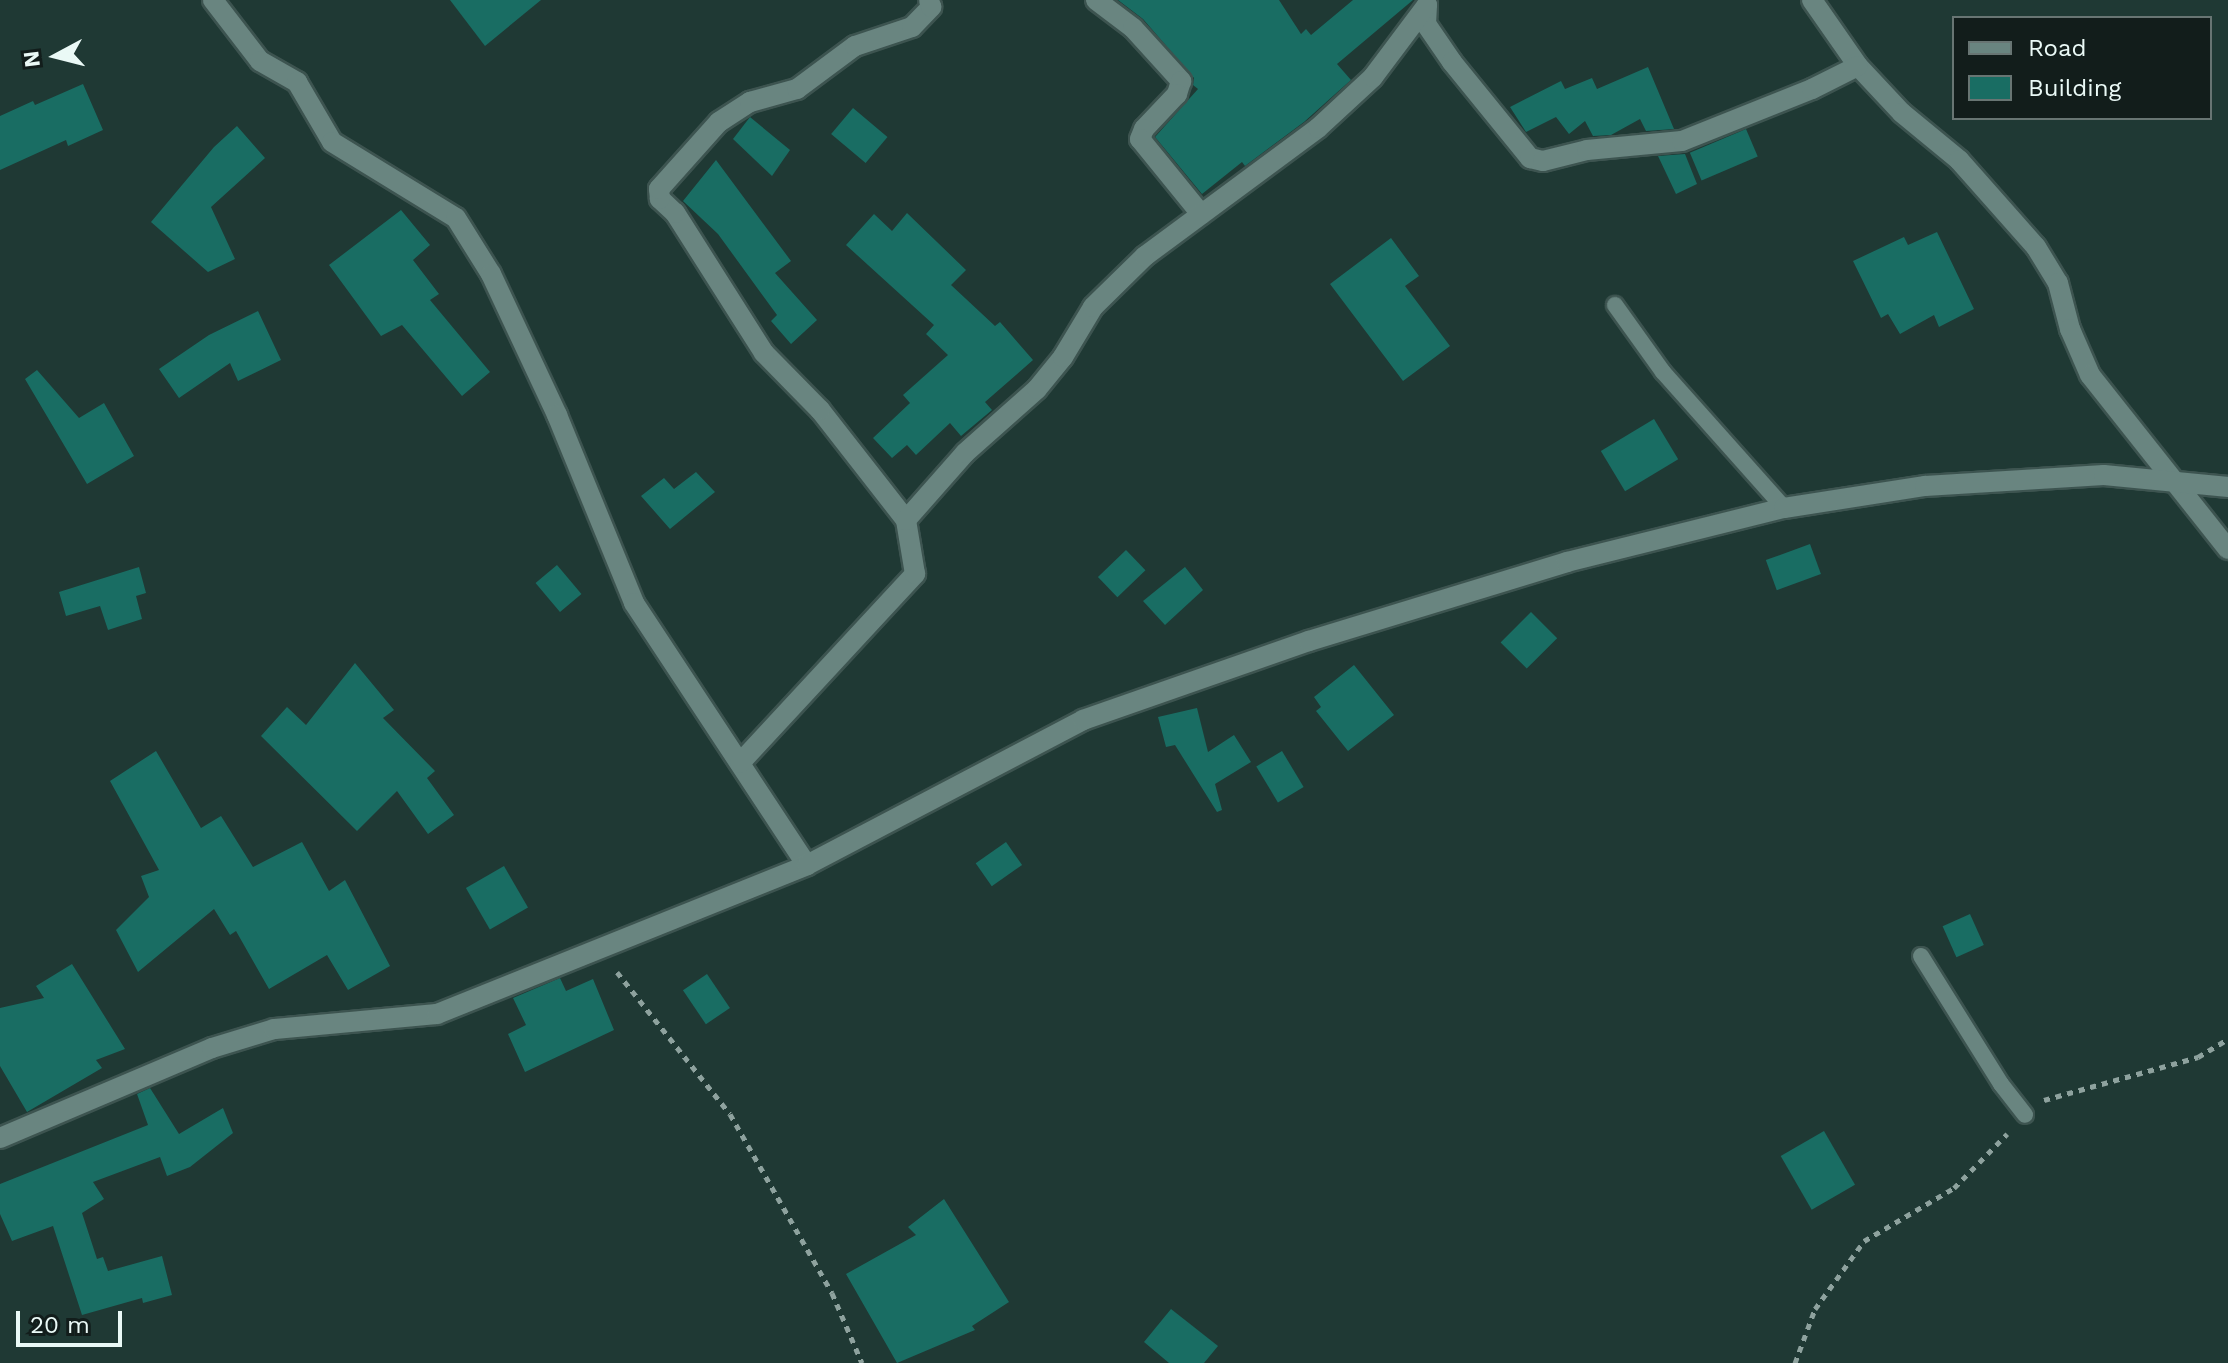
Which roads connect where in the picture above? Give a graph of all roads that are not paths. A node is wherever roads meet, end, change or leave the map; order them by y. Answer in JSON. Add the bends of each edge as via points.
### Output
{"nodes":[{"id":1,"x":213,"y":0,"type":"edge"},
{"id":2,"x":929,"y":0,"type":"edge"},
{"id":3,"x":1096,"y":0,"type":"edge"},
{"id":4,"x":1812,"y":0,"type":"edge"},
{"id":5,"x":1426,"y":2,"type":"edge"},
{"id":6,"x":1858,"y":66,"type":"junction"},
{"id":7,"x":1201,"y":214,"type":"junction"},
{"id":8,"x":1615,"y":305,"type":"dead end"},
{"id":9,"x":2175,"y":480,"type":"junction"},
{"id":10,"x":2228,"y":487,"type":"edge"},
{"id":11,"x":1784,"y":508,"type":"junction"},
{"id":12,"x":906,"y":520,"type":"junction"},
{"id":13,"x":2228,"y":549,"type":"edge"},
{"id":14,"x":740,"y":763,"type":"junction"},
{"id":15,"x":807,"y":865,"type":"junction"},
{"id":16,"x":1921,"y":956,"type":"dead end"},
{"id":17,"x":2025,"y":1115,"type":"road end"},
{"id":18,"x":0,"y":1138,"type":"edge"}],
"edges":[{"from":1,"to":14,"type":"street","via":[[260,61],[297,82],[332,142],[456,218],[491,274],[557,415],[634,603]]},
{"from":2,"to":12,"type":"street","via":[[931,7],[912,27],[863,42],[797,89],[750,102],[719,122],[659,189],[660,199],[675,213],[764,353],[820,410]]},
{"from":3,"to":7,"type":"street","via":[[1133,28],[1181,81],[1177,94],[1140,139]]},
{"from":4,"to":6,"type":"street"},
{"from":5,"to":6,"type":"street","via":[[1426,24],[1452,62],[1530,158],[1543,161],[1587,150],[1682,141]]},
{"from":5,"to":7,"type":"street","via":[[1373,77],[1318,128]]},
{"from":6,"to":9,"type":"street","via":[[1902,113],[1959,160],[2036,247],[2058,283],[2090,375]]},
{"from":7,"to":12,"type":"street","via":[[1145,256],[1093,307],[1037,389],[965,453]]},
{"from":8,"to":11,"type":"lane","via":[[1663,372]]},
{"from":9,"to":10,"type":"street"},
{"from":9,"to":11,"type":"street","via":[[2104,475],[2016,478]]},
{"from":9,"to":13,"type":"street"},
{"from":11,"to":15,"type":"street","via":[[1551,567],[1309,641],[1083,720]]},
{"from":12,"to":14,"type":"street","via":[[915,574]]},
{"from":14,"to":15,"type":"street"},
{"from":15,"to":18,"type":"street","via":[[437,1014],[274,1029],[212,1048]]},
{"from":16,"to":17,"type":"lane"}]}
